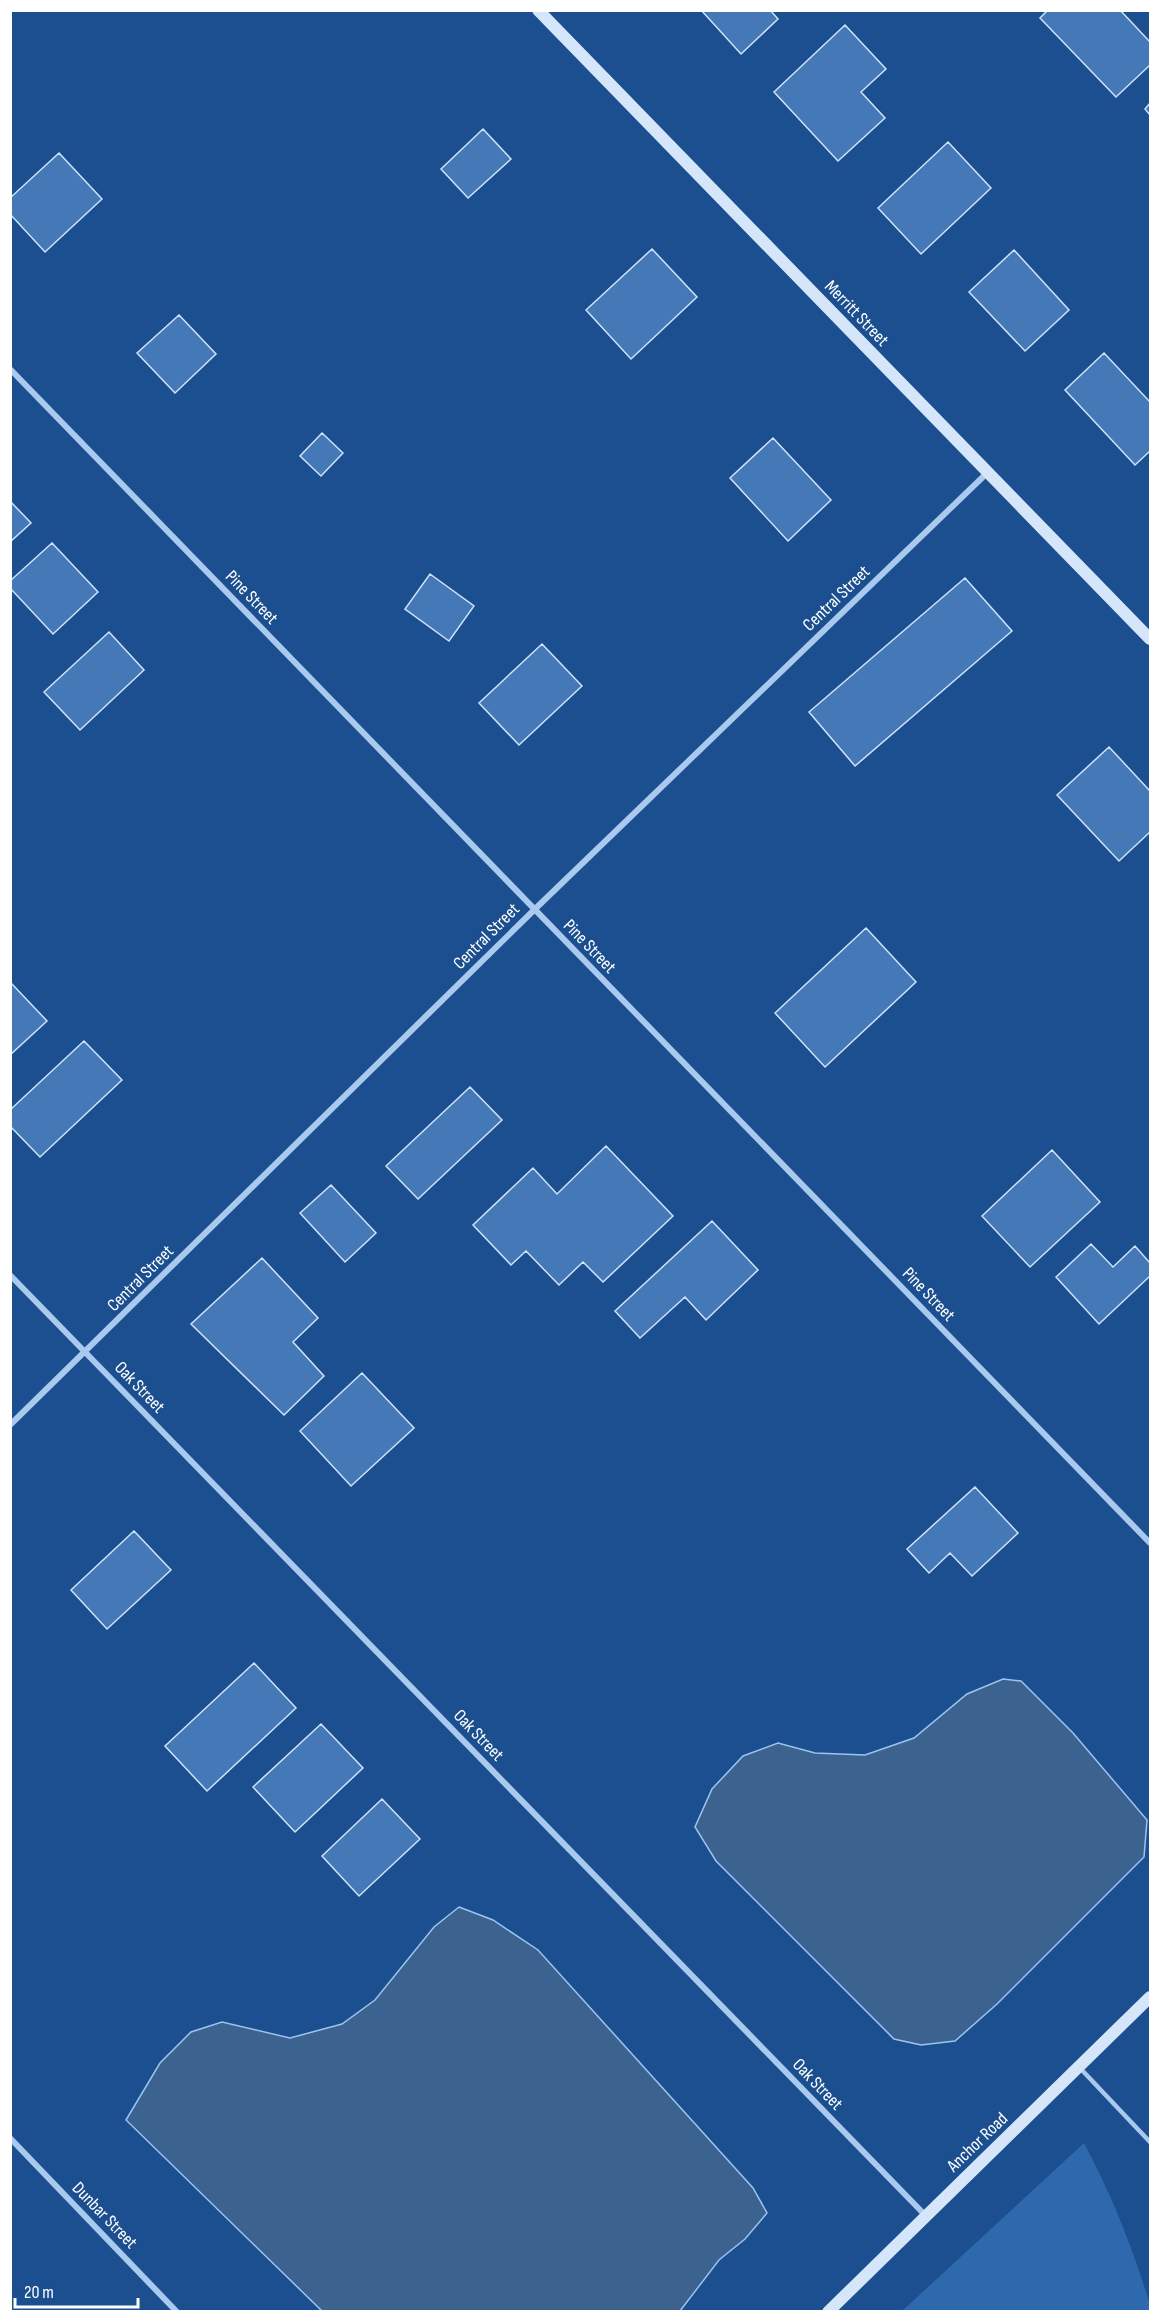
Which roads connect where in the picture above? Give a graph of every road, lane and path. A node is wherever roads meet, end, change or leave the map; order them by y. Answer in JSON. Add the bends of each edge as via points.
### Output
{"nodes":[{"id":1,"x":538,"y":10,"type":"edge"},
{"id":2,"x":10,"y":369,"type":"edge"},
{"id":3,"x":987,"y":473,"type":"junction"},
{"id":4,"x":1150,"y":639,"type":"edge"},
{"id":5,"x":534,"y":910,"type":"junction"},
{"id":6,"x":10,"y":1275,"type":"edge"},
{"id":7,"x":86,"y":1352,"type":"junction"},
{"id":8,"x":10,"y":1425,"type":"edge"},
{"id":9,"x":1150,"y":1543,"type":"edge"},
{"id":10,"x":1150,"y":1997,"type":"edge"},
{"id":11,"x":1079,"y":2067,"type":"junction"},
{"id":12,"x":10,"y":2138,"type":"edge"},
{"id":13,"x":1150,"y":2142,"type":"edge"},
{"id":14,"x":926,"y":2216,"type":"junction"},
{"id":15,"x":177,"y":2312,"type":"edge"},
{"id":16,"x":828,"y":2312,"type":"edge"}],
"edges":[{"from":1,"to":3,"type":"street","name":"Merritt Street"},
{"from":2,"to":5,"type":"street","name":"Pine Street"},
{"from":3,"to":4,"type":"street","name":"Merritt Street"},
{"from":3,"to":5,"type":"street","name":"Central Street"},
{"from":5,"to":7,"type":"street","name":"Central Street"},
{"from":5,"to":9,"type":"street","name":"Pine Street"},
{"from":6,"to":7,"type":"street","name":"Oak Street"},
{"from":7,"to":8,"type":"street","name":"Central Street"},
{"from":7,"to":14,"type":"street","name":"Oak Street"},
{"from":10,"to":11,"type":"street","name":"Anchor Road"},
{"from":11,"to":13,"type":"lane"},
{"from":11,"to":14,"type":"street","name":"Anchor Road"},
{"from":12,"to":15,"type":"street","name":"Dunbar Street"},
{"from":14,"to":16,"type":"street","name":"Anchor Road"}]}
